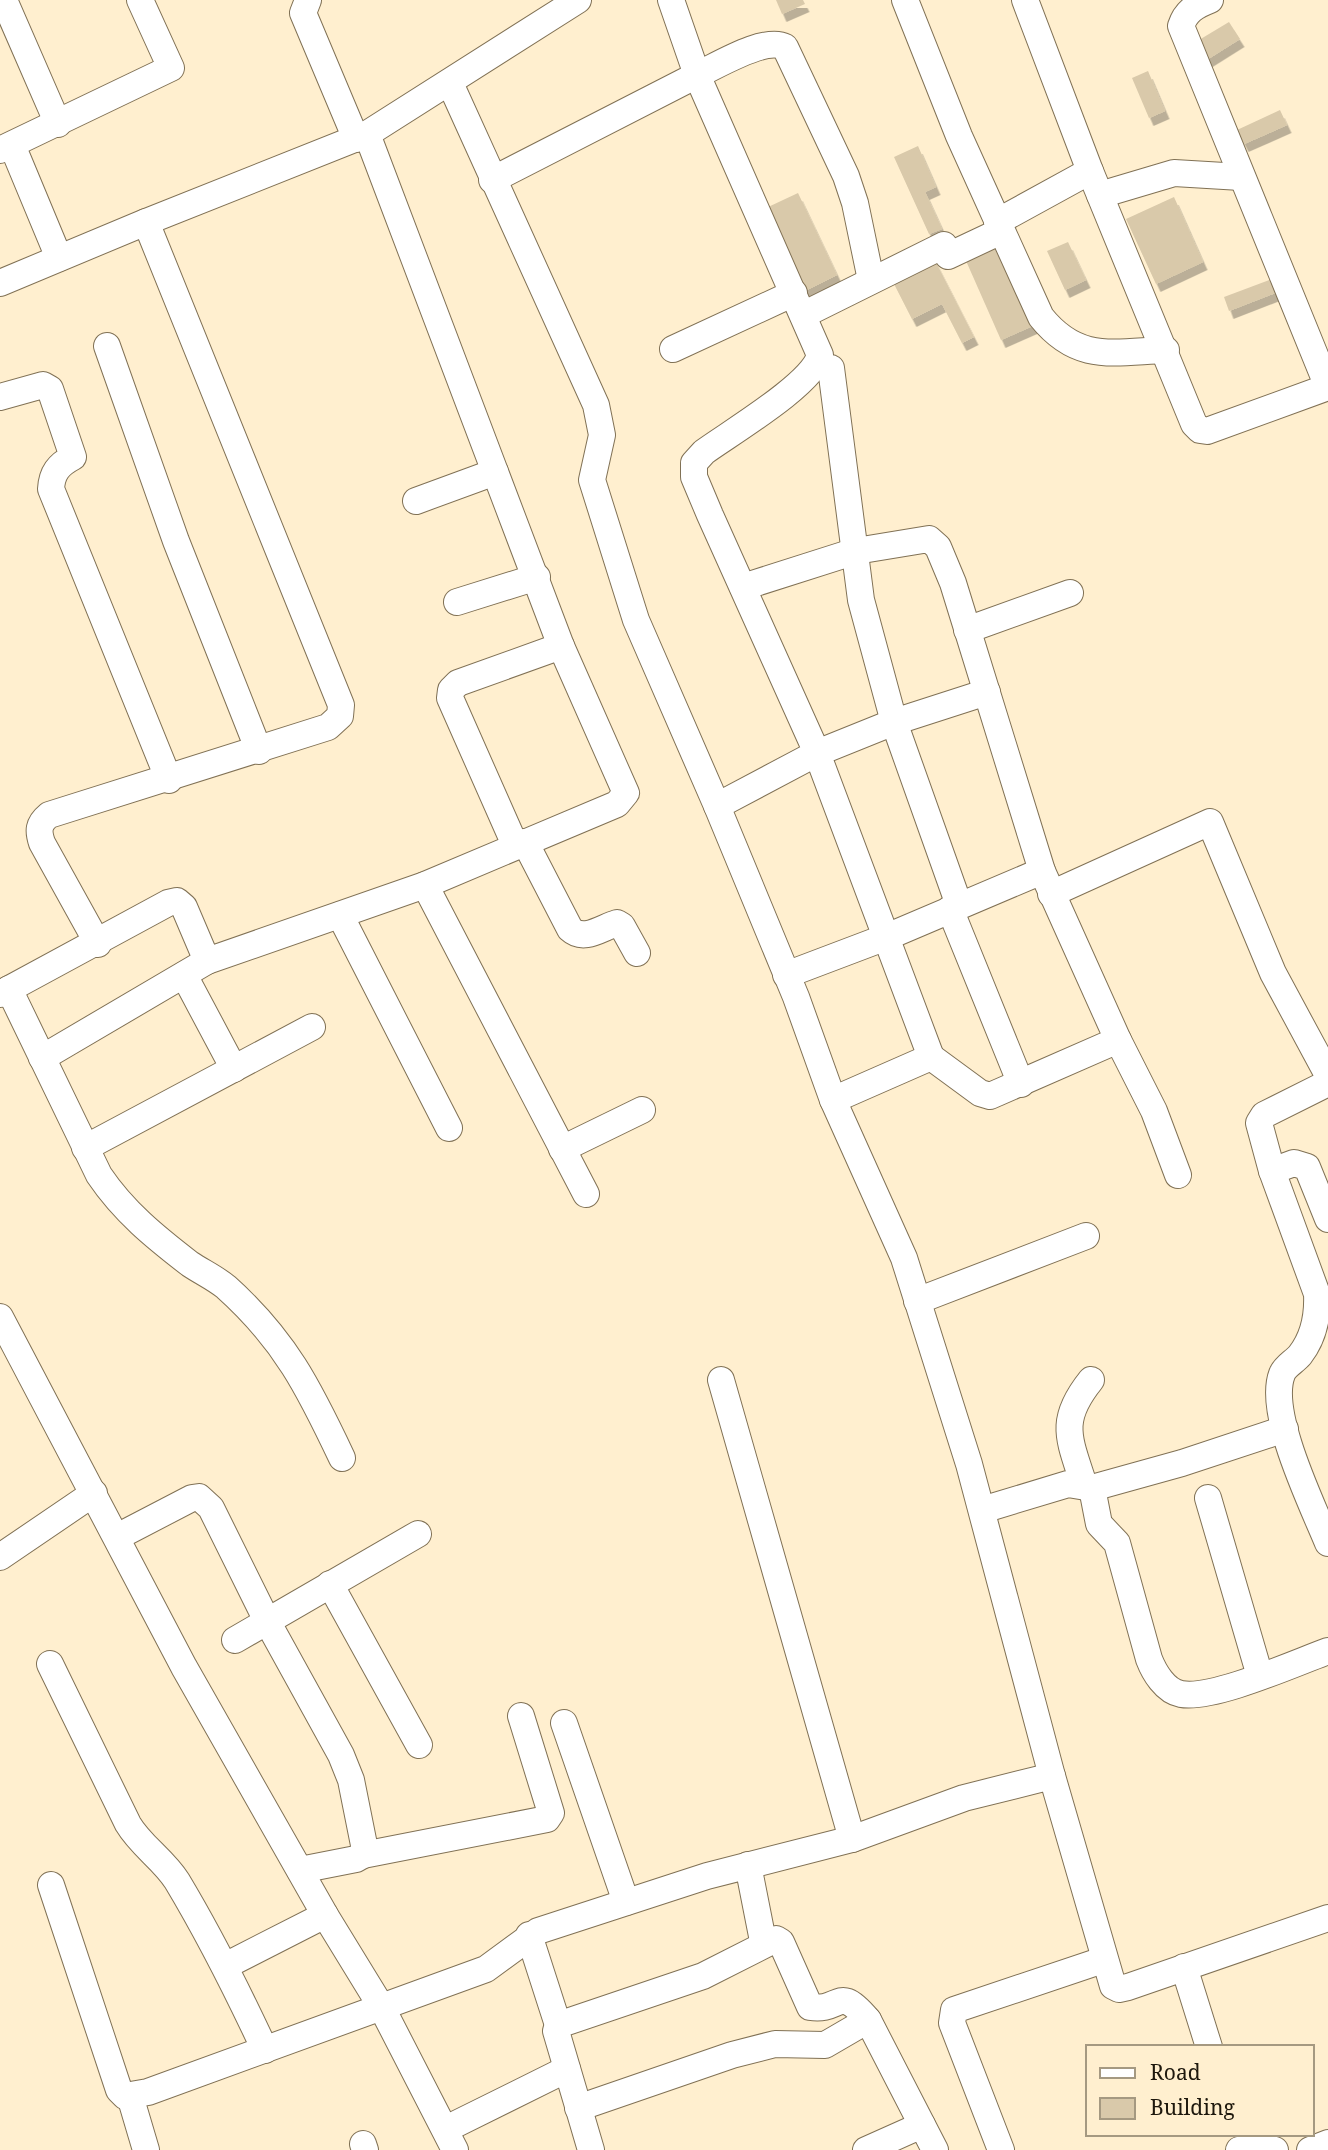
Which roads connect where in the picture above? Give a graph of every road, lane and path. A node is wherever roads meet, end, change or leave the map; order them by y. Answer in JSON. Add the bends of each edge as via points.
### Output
{"nodes":[{"id":1,"x":4,"y":0,"type":"edge"},
{"id":2,"x":140,"y":0,"type":"edge"},
{"id":3,"x":308,"y":0,"type":"edge"},
{"id":4,"x":578,"y":0,"type":"edge"},
{"id":5,"x":671,"y":0,"type":"edge"},
{"id":6,"x":905,"y":0,"type":"edge"},
{"id":7,"x":1025,"y":0,"type":"edge"},
{"id":8,"x":1210,"y":0,"type":"edge"},
{"id":9,"x":697,"y":75,"type":"junction"},
{"id":10,"x":450,"y":83,"type":"junction"},
{"id":11,"x":58,"y":124,"type":"junction"},
{"id":12,"x":361,"y":137,"type":"junction"},
{"id":13,"x":6,"y":148,"type":"edge"},
{"id":14,"x":1090,"y":171,"type":"junction"},
{"id":15,"x":1241,"y":177,"type":"junction"},
{"id":16,"x":492,"y":180,"type":"junction"},
{"id":17,"x":1100,"y":195,"type":"junction"},
{"id":18,"x":146,"y":222,"type":"junction"},
{"id":19,"x":997,"y":222,"type":"junction"},
{"id":20,"x":59,"y":258,"type":"junction"},
{"id":21,"x":871,"y":280,"type":"junction"},
{"id":22,"x":0,"y":283,"type":"edge"},
{"id":23,"x":798,"y":304,"type":"junction"},
{"id":24,"x":107,"y":346,"type":"dead end"},
{"id":25,"x":673,"y":349,"type":"dead end"},
{"id":26,"x":1166,"y":350,"type":"junction"},
{"id":27,"x":831,"y":368,"type":"dead end"},
{"id":28,"x":1328,"y":387,"type":"edge"},
{"id":29,"x":0,"y":397,"type":"edge"},
{"id":30,"x":495,"y":472,"type":"junction"},
{"id":31,"x":416,"y":501,"type":"dead end"},
{"id":32,"x":856,"y":551,"type":"junction"},
{"id":33,"x":537,"y":577,"type":"junction"},
{"id":34,"x":743,"y":587,"type":"junction"},
{"id":35,"x":1070,"y":593,"type":"dead end"},
{"id":36,"x":457,"y":602,"type":"dead end"},
{"id":37,"x":967,"y":630,"type":"junction"},
{"id":38,"x":561,"y":646,"type":"junction"},
{"id":39,"x":987,"y":692,"type":"junction"},
{"id":40,"x":894,"y":722,"type":"junction"},
{"id":41,"x":259,"y":751,"type":"junction"},
{"id":42,"x":817,"y":753,"type":"junction"},
{"id":43,"x":169,"y":780,"type":"junction"},
{"id":44,"x":716,"y":806,"type":"junction"},
{"id":45,"x":520,"y":844,"type":"junction"},
{"id":46,"x":1046,"y":882,"type":"junction"},
{"id":47,"x":425,"y":885,"type":"junction"},
{"id":48,"x":955,"y":907,"type":"junction"},
{"id":49,"x":340,"y":915,"type":"junction"},
{"id":50,"x":888,"y":936,"type":"junction"},
{"id":51,"x":98,"y":944,"type":"junction"},
{"id":52,"x":637,"y":953,"type":"dead end"},
{"id":53,"x":207,"y":961,"type":"junction"},
{"id":54,"x":184,"y":975,"type":"junction"},
{"id":55,"x":786,"y":975,"type":"junction"},
{"id":56,"x":4,"y":992,"type":"edge"},
{"id":57,"x":312,"y":1027,"type":"dead end"},
{"id":58,"x":1118,"y":1040,"type":"junction"},
{"id":59,"x":931,"y":1057,"type":"junction"},
{"id":60,"x":42,"y":1058,"type":"junction"},
{"id":61,"x":234,"y":1069,"type":"junction"},
{"id":62,"x":1328,"y":1075,"type":"edge"},
{"id":63,"x":1328,"y":1083,"type":"edge"},
{"id":64,"x":1021,"y":1084,"type":"junction"},
{"id":65,"x":833,"y":1100,"type":"junction"},
{"id":66,"x":642,"y":1110,"type":"dead end"},
{"id":67,"x":449,"y":1128,"type":"dead end"},
{"id":68,"x":85,"y":1147,"type":"junction"},
{"id":69,"x":562,"y":1149,"type":"junction"},
{"id":70,"x":1272,"y":1171,"type":"junction"},
{"id":71,"x":1178,"y":1175,"type":"dead end"},
{"id":72,"x":586,"y":1194,"type":"dead end"},
{"id":73,"x":1328,"y":1219,"type":"edge"},
{"id":74,"x":1086,"y":1236,"type":"dead end"},
{"id":75,"x":917,"y":1301,"type":"junction"},
{"id":76,"x":0,"y":1317,"type":"edge"},
{"id":77,"x":720,"y":1380,"type":"dead end"},
{"id":78,"x":1091,"y":1380,"type":"dead end"},
{"id":79,"x":1285,"y":1429,"type":"junction"},
{"id":80,"x":342,"y":1458,"type":"dead end"},
{"id":81,"x":1088,"y":1486,"type":"junction"},
{"id":82,"x":94,"y":1493,"type":"junction"},
{"id":83,"x":1208,"y":1498,"type":"dead end"},
{"id":84,"x":982,"y":1510,"type":"junction"},
{"id":85,"x":418,"y":1534,"type":"dead end"},
{"id":86,"x":117,"y":1537,"type":"junction"},
{"id":87,"x":1328,"y":1542,"type":"edge"},
{"id":88,"x":0,"y":1557,"type":"edge"},
{"id":89,"x":330,"y":1584,"type":"junction"},
{"id":90,"x":267,"y":1621,"type":"junction"},
{"id":91,"x":235,"y":1640,"type":"dead end"},
{"id":92,"x":1328,"y":1651,"type":"edge"},
{"id":93,"x":50,"y":1664,"type":"dead end"},
{"id":94,"x":1260,"y":1676,"type":"junction"},
{"id":95,"x":521,"y":1716,"type":"dead end"},
{"id":96,"x":564,"y":1723,"type":"dead end"},
{"id":97,"x":419,"y":1745,"type":"dead end"},
{"id":98,"x":1052,"y":1776,"type":"junction"},
{"id":99,"x":852,"y":1839,"type":"junction"},
{"id":100,"x":363,"y":1855,"type":"junction"},
{"id":101,"x":748,"y":1865,"type":"junction"},
{"id":102,"x":300,"y":1870,"type":"junction"},
{"id":103,"x":51,"y":1885,"type":"dead end"},
{"id":104,"x":626,"y":1902,"type":"junction"},
{"id":105,"x":325,"y":1915,"type":"junction"},
{"id":106,"x":1328,"y":1918,"type":"edge"},
{"id":107,"x":529,"y":1935,"type":"junction"},
{"id":108,"x":768,"y":1941,"type":"junction"},
{"id":109,"x":1103,"y":1960,"type":"junction"},
{"id":110,"x":225,"y":1966,"type":"junction"},
{"id":111,"x":1184,"y":1967,"type":"junction"},
{"id":112,"x":382,"y":2008,"type":"junction"},
{"id":113,"x":868,"y":2021,"type":"junction"},
{"id":114,"x":558,"y":2025,"type":"junction"},
{"id":115,"x":1208,"y":2045,"type":"edge"},
{"id":116,"x":265,"y":2050,"type":"junction"},
{"id":117,"x":566,"y":2069,"type":"junction"},
{"id":118,"x":130,"y":2096,"type":"junction"},
{"id":119,"x":578,"y":2108,"type":"junction"},
{"id":120,"x":922,"y":2125,"type":"junction"},
{"id":121,"x":451,"y":2139,"type":"edge"},
{"id":122,"x":1328,"y":2143,"type":"edge"},
{"id":123,"x":146,"y":2150,"type":"edge"},
{"id":124,"x":591,"y":2150,"type":"edge"},
{"id":125,"x":866,"y":2150,"type":"edge"},
{"id":126,"x":934,"y":2150,"type":"edge"},
{"id":127,"x":1000,"y":2150,"type":"edge"},
{"id":128,"x":1310,"y":2150,"type":"edge"}],
"edges":[{"from":1,"to":11,"type":"street"},
{"from":2,"to":11,"type":"street","via":[[171,68]]},
{"from":3,"to":12,"type":"street","via":[[303,13]]},
{"from":4,"to":10,"type":"street"},
{"from":5,"to":9,"type":"street"},
{"from":6,"to":19,"type":"street"},
{"from":7,"to":14,"type":"street"},
{"from":8,"to":15,"type":"street","via":[[1194,7],[1181,26]]},
{"from":9,"to":16,"type":"street"},
{"from":9,"to":21,"type":"street","via":[[765,44],[785,47],[846,176]]},
{"from":9,"to":23,"type":"street"},
{"from":10,"to":12,"type":"street"},
{"from":10,"to":16,"type":"street"},
{"from":11,"to":13,"type":"street"},
{"from":12,"to":18,"type":"street"},
{"from":12,"to":30,"type":"street"},
{"from":13,"to":20,"type":"street"},
{"from":14,"to":17,"type":"street"},
{"from":14,"to":19,"type":"street"},
{"from":15,"to":17,"type":"street","via":[[1174,173]]},
{"from":15,"to":28,"type":"street"},
{"from":16,"to":44,"type":"street","via":[[596,405],[602,435],[592,480],[636,620]]},
{"from":17,"to":26,"type":"street"},
{"from":18,"to":20,"type":"street"},
{"from":18,"to":41,"type":"street","via":[[341,705],[340,716],[328,727]]},
{"from":19,"to":21,"type":"street","via":[[999,232]]},
{"from":19,"to":26,"type":"street","via":[[1041,317],[1055,334],[1071,345],[1099,353]]},
{"from":20,"to":22,"type":"street"},
{"from":21,"to":23,"type":"street"},
{"from":23,"to":25,"type":"street"},
{"from":23,"to":34,"type":"street","via":[[820,355],[818,366],[694,463],[694,477]]},
{"from":24,"to":41,"type":"street","via":[[176,541]]},
{"from":26,"to":28,"type":"street","via":[[1200,430]]},
{"from":27,"to":32,"type":"street"},
{"from":29,"to":43,"type":"street","via":[[43,385],[50,389],[73,457],[61,463],[52,476],[51,489]]},
{"from":30,"to":31,"type":"street"},
{"from":30,"to":33,"type":"street"},
{"from":32,"to":34,"type":"street"},
{"from":32,"to":37,"type":"street","via":[[929,539],[944,559]]},
{"from":32,"to":40,"type":"street","via":[[861,600]]},
{"from":33,"to":36,"type":"street"},
{"from":33,"to":38,"type":"street"},
{"from":34,"to":42,"type":"street"},
{"from":35,"to":37,"type":"street"},
{"from":37,"to":39,"type":"street"},
{"from":38,"to":45,"type":"street","via":[[626,793],[617,804]]},
{"from":38,"to":45,"type":"street","via":[[458,683],[451,690],[450,698]]},
{"from":39,"to":40,"type":"street"},
{"from":39,"to":46,"type":"street"},
{"from":40,"to":42,"type":"street"},
{"from":40,"to":48,"type":"street"},
{"from":41,"to":43,"type":"street"},
{"from":42,"to":44,"type":"street"},
{"from":42,"to":50,"type":"street"},
{"from":43,"to":51,"type":"street","via":[[41,821],[42,843]]},
{"from":44,"to":55,"type":"street"},
{"from":45,"to":47,"type":"street"},
{"from":45,"to":52,"type":"street","via":[[570,929],[585,935],[617,923]]},
{"from":46,"to":48,"type":"street"},
{"from":46,"to":58,"type":"street"},
{"from":46,"to":62,"type":"street","via":[[1210,822],[1273,973]]},
{"from":47,"to":49,"type":"street"},
{"from":47,"to":69,"type":"street"},
{"from":48,"to":50,"type":"street"},
{"from":48,"to":64,"type":"street"},
{"from":49,"to":53,"type":"street"},
{"from":49,"to":67,"type":"street"},
{"from":50,"to":55,"type":"street"},
{"from":50,"to":59,"type":"street"},
{"from":51,"to":53,"type":"street","via":[[177,901],[184,907]]},
{"from":51,"to":56,"type":"street"},
{"from":53,"to":54,"type":"street"},
{"from":54,"to":60,"type":"street"},
{"from":54,"to":61,"type":"street"},
{"from":55,"to":65,"type":"street"},
{"from":56,"to":60,"type":"street"},
{"from":57,"to":61,"type":"street"},
{"from":58,"to":64,"type":"street"},
{"from":58,"to":71,"type":"street","via":[[1154,1111]]},
{"from":59,"to":64,"type":"street","via":[[980,1093],[990,1096]]},
{"from":59,"to":65,"type":"street"},
{"from":60,"to":68,"type":"street"},
{"from":61,"to":68,"type":"street"},
{"from":63,"to":70,"type":"street","via":[[1264,1115],[1259,1123]]},
{"from":65,"to":75,"type":"street","via":[[904,1258]]},
{"from":66,"to":69,"type":"street"},
{"from":68,"to":80,"type":"street","via":[[99,1175],[132,1218],[223,1284],[286,1351]]},
{"from":69,"to":72,"type":"street"},
{"from":70,"to":73,"type":"street","via":[[1294,1163],[1307,1167]]},
{"from":70,"to":79,"type":"street","via":[[1317,1294],[1318,1313],[1312,1333],[1299,1356],[1283,1370],[1277,1388]]},
{"from":74,"to":75,"type":"street"},
{"from":75,"to":84,"type":"street"},
{"from":76,"to":82,"type":"street"},
{"from":77,"to":99,"type":"street"},
{"from":78,"to":81,"type":"street","via":[[1076,1399],[1067,1432]]},
{"from":79,"to":81,"type":"street","via":[[1182,1463]]},
{"from":79,"to":87,"type":"street"},
{"from":81,"to":84,"type":"street","via":[[1068,1484]]},
{"from":81,"to":94,"type":"street","via":[[1099,1524],[1117,1543],[1149,1659],[1164,1683],[1172,1691],[1190,1694]]},
{"from":82,"to":86,"type":"street"},
{"from":82,"to":88,"type":"street"},
{"from":83,"to":94,"type":"street"},
{"from":84,"to":98,"type":"street"},
{"from":85,"to":89,"type":"street"},
{"from":86,"to":90,"type":"street","via":[[200,1497],[211,1508]]},
{"from":86,"to":102,"type":"street","via":[[184,1667]]},
{"from":89,"to":90,"type":"street"},
{"from":89,"to":97,"type":"street"},
{"from":90,"to":91,"type":"street"},
{"from":90,"to":100,"type":"street","via":[[341,1755],[351,1780]]},
{"from":92,"to":94,"type":"street"},
{"from":93,"to":110,"type":"street","via":[[135,1836],[172,1873]]},
{"from":95,"to":100,"type":"street","via":[[551,1813],[547,1819]]},
{"from":96,"to":104,"type":"street"},
{"from":98,"to":99,"type":"street","via":[[964,1798]]},
{"from":98,"to":109,"type":"street"},
{"from":99,"to":101,"type":"street"},
{"from":100,"to":102,"type":"street"},
{"from":101,"to":104,"type":"street"},
{"from":101,"to":108,"type":"street","via":[[762,1936]]},
{"from":102,"to":105,"type":"street"},
{"from":103,"to":118,"type":"street","via":[[119,2090]]},
{"from":104,"to":107,"type":"street"},
{"from":105,"to":110,"type":"street"},
{"from":105,"to":112,"type":"street"},
{"from":106,"to":111,"type":"street"},
{"from":107,"to":112,"type":"street","via":[[486,1969]]},
{"from":107,"to":114,"type":"street"},
{"from":108,"to":113,"type":"street","via":[[781,1942],[810,2007],[844,2000]]},
{"from":108,"to":114,"type":"street","via":[[703,1976]]},
{"from":109,"to":111,"type":"street","via":[[1110,1982],[1119,1989]]},
{"from":109,"to":127,"type":"street","via":[[954,2010],[952,2023]]},
{"from":110,"to":116,"type":"street"},
{"from":111,"to":115,"type":"street"},
{"from":112,"to":116,"type":"street"},
{"from":112,"to":121,"type":"street"},
{"from":113,"to":119,"type":"street","via":[[825,2045],[775,2044]]},
{"from":113,"to":120,"type":"street"},
{"from":114,"to":117,"type":"street"},
{"from":116,"to":118,"type":"street"},
{"from":117,"to":119,"type":"street"},
{"from":117,"to":121,"type":"street"},
{"from":118,"to":123,"type":"street"},
{"from":119,"to":124,"type":"street"},
{"from":120,"to":125,"type":"street"},
{"from":120,"to":126,"type":"street"},
{"from":122,"to":128,"type":"street"}]}
